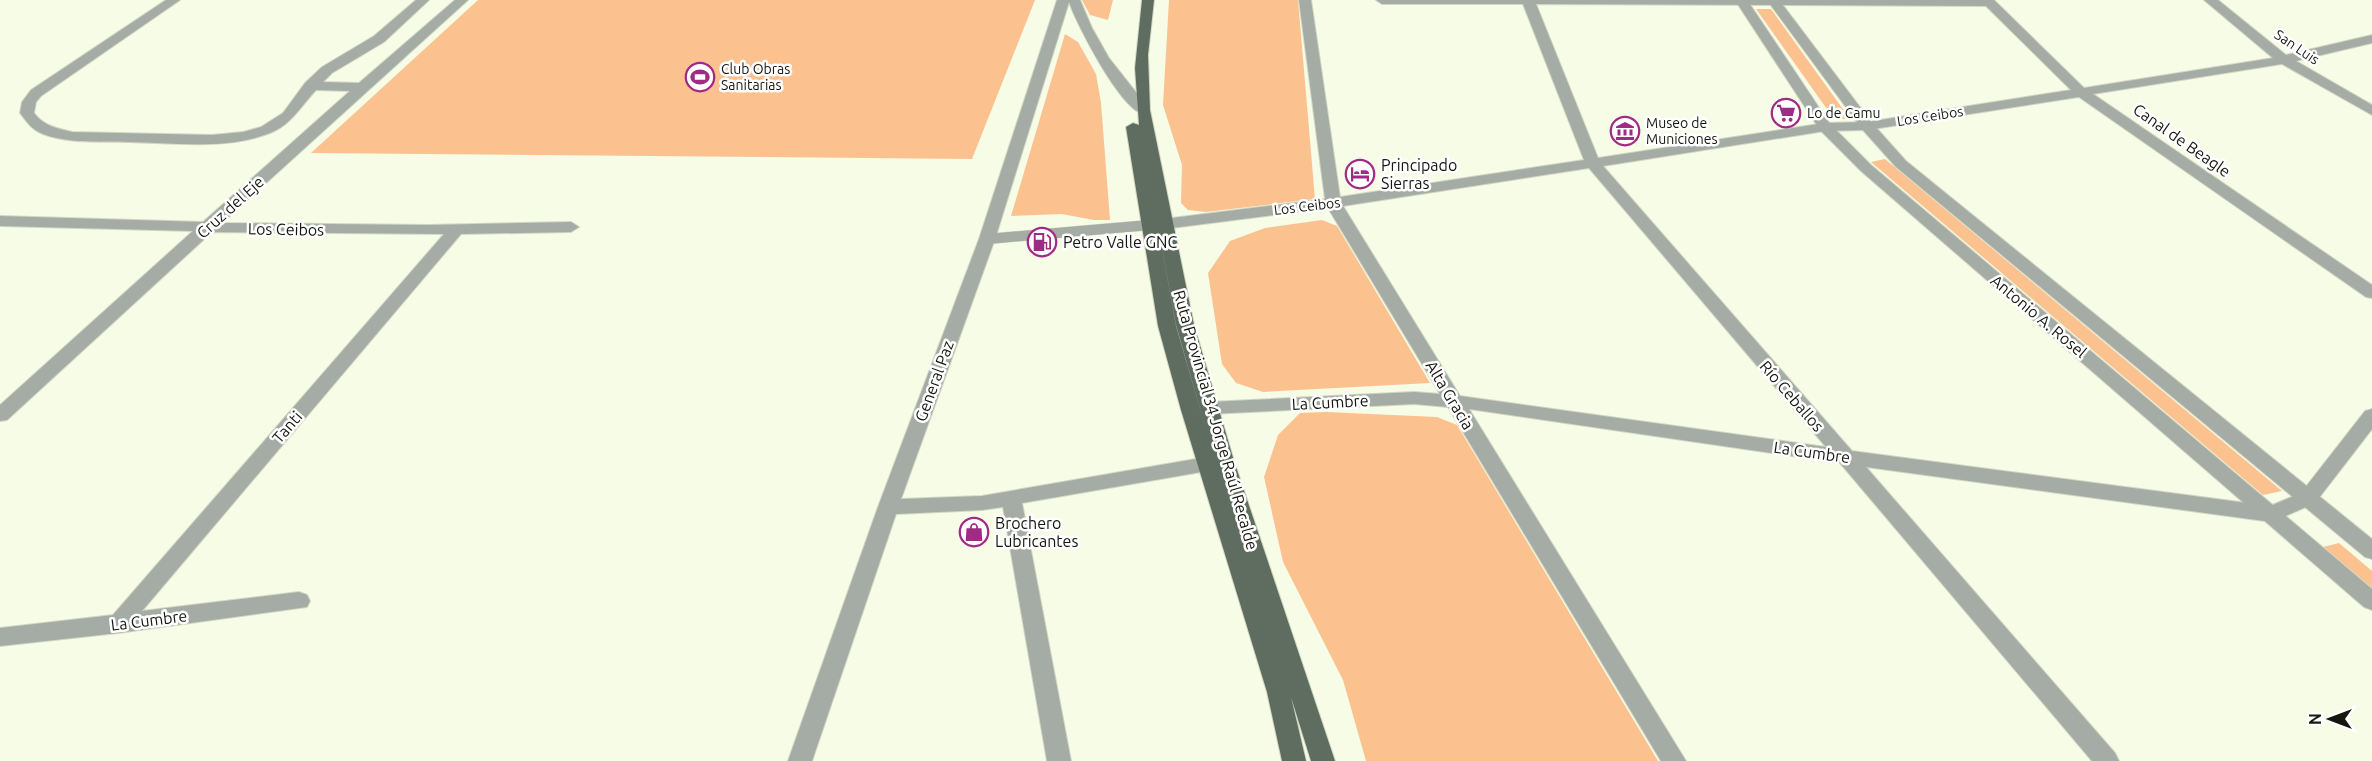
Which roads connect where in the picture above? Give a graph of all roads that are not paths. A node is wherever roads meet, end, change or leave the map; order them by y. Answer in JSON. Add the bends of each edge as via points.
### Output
{"nodes":[{"id":1,"x":174,"y":0,"type":"edge"},
{"id":2,"x":423,"y":0,"type":"edge"},
{"id":3,"x":462,"y":0,"type":"edge"},
{"id":4,"x":1063,"y":0,"type":"edge"},
{"id":5,"x":1074,"y":0,"type":"edge"},
{"id":6,"x":1137,"y":0,"type":"edge"},
{"id":7,"x":1148,"y":0,"type":"edge"},
{"id":8,"x":1305,"y":0,"type":"edge"},
{"id":9,"x":1382,"y":0,"type":"edge"},
{"id":10,"x":2210,"y":0,"type":"edge"},
{"id":11,"x":1528,"y":1,"type":"edge"},
{"id":12,"x":1742,"y":1,"type":"edge"},
{"id":13,"x":1774,"y":1,"type":"edge"},
{"id":14,"x":1988,"y":1,"type":"edge"},
{"id":15,"x":2372,"y":39,"type":"edge"},
{"id":16,"x":2284,"y":60,"type":"junction"},
{"id":17,"x":310,"y":86,"type":"junction"},
{"id":18,"x":362,"y":87,"type":"junction"},
{"id":19,"x":2081,"y":92,"type":"junction"},
{"id":20,"x":1136,"y":104,"type":"junction"},
{"id":21,"x":2372,"y":111,"type":"edge"},
{"id":22,"x":1824,"y":126,"type":"junction"},
{"id":23,"x":1867,"y":126,"type":"junction"},
{"id":24,"x":1593,"y":163,"type":"junction"},
{"id":25,"x":1333,"y":203,"type":"junction"},
{"id":26,"x":0,"y":221,"type":"edge"},
{"id":27,"x":1157,"y":225,"type":"junction"},
{"id":28,"x":572,"y":227,"type":"dead end"},
{"id":29,"x":207,"y":228,"type":"junction"},
{"id":30,"x":456,"y":230,"type":"junction"},
{"id":31,"x":987,"y":238,"type":"junction"},
{"id":32,"x":2372,"y":293,"type":"edge"},
{"id":33,"x":1454,"y":402,"type":"junction"},
{"id":34,"x":1209,"y":408,"type":"junction"},
{"id":35,"x":0,"y":415,"type":"edge"},
{"id":36,"x":2372,"y":416,"type":"edge"},
{"id":37,"x":1845,"y":457,"type":"junction"},
{"id":38,"x":1207,"y":464,"type":"junction"},
{"id":39,"x":1011,"y":497,"type":"junction"},
{"id":40,"x":2308,"y":498,"type":"junction"},
{"id":41,"x":888,"y":507,"type":"junction"},
{"id":42,"x":2272,"y":514,"type":"junction"},
{"id":43,"x":2372,"y":551,"type":"edge"},
{"id":44,"x":299,"y":601,"type":"dead end"},
{"id":45,"x":2372,"y":601,"type":"edge"},
{"id":46,"x":118,"y":624,"type":"junction"},
{"id":47,"x":0,"y":638,"type":"edge"},
{"id":48,"x":800,"y":761,"type":"edge"},
{"id":49,"x":1059,"y":761,"type":"edge"},
{"id":50,"x":1294,"y":761,"type":"edge"},
{"id":51,"x":1323,"y":761,"type":"edge"},
{"id":52,"x":1674,"y":761,"type":"edge"},
{"id":53,"x":2107,"y":761,"type":"edge"}],
"edges":[{"from":1,"to":17,"type":"street","via":[[36,93],[27,113],[35,124],[72,136],[244,136],[266,130],[288,116]]},
{"from":2,"to":17,"type":"street","via":[[379,39],[327,70]]},
{"from":3,"to":18,"type":"street","name":"Cruz del Eje"},
{"from":4,"to":31,"type":"street","name":"General Paz"},
{"from":5,"to":20,"type":"street","via":[[1078,15]]},
{"from":6,"to":20,"type":"main road","name":"Ruta Provincial 34 Jorge Raúl Recalde","via":[[1130,38]]},
{"from":7,"to":20,"type":"main road","name":"Ruta Provincial 34 Jorge Raúl Recalde"},
{"from":8,"to":25,"type":"street","name":"Alta Gracia"},
{"from":9,"to":11,"type":"street"},
{"from":10,"to":16,"type":"street","name":"San Luis"},
{"from":11,"to":12,"type":"street"},
{"from":11,"to":24,"type":"street","name":"Río Ceballos"},
{"from":12,"to":13,"type":"street"},
{"from":12,"to":22,"type":"street","name":"Antonio A. Rosel"},
{"from":13,"to":14,"type":"street"},
{"from":13,"to":23,"type":"street","name":"Antonio A. Rosel"},
{"from":14,"to":19,"type":"street","name":"Canal de Beagle"},
{"from":15,"to":16,"type":"street","name":"Los Ceibos"},
{"from":16,"to":19,"type":"street","name":"Los Ceibos"},
{"from":16,"to":21,"type":"street","name":"San Luis"},
{"from":17,"to":18,"type":"street"},
{"from":18,"to":29,"type":"street","name":"Cruz del Eje"},
{"from":19,"to":23,"type":"street","name":"Los Ceibos"},
{"from":19,"to":32,"type":"street","name":"Canal de Beagle"},
{"from":20,"to":27,"type":"main road","name":"Ruta Provincial 34 Jorge Raúl Recalde","via":[[1139,168]]},
{"from":22,"to":23,"type":"street","name":"Los Ceibos"},
{"from":22,"to":24,"type":"street","name":"Los Ceibos"},
{"from":22,"to":42,"type":"street","name":"Antonio A. Rosel","via":[[1866,168]]},
{"from":23,"to":40,"type":"street","name":"Antonio A. Rosel","via":[[1901,164]]},
{"from":24,"to":25,"type":"street","name":"Los Ceibos"},
{"from":24,"to":37,"type":"street","name":"Río Ceballos"},
{"from":25,"to":27,"type":"street","name":"Los Ceibos"},
{"from":25,"to":33,"type":"street","name":"Alta Gracia"},
{"from":26,"to":29,"type":"street","name":"Los Ceibos"},
{"from":27,"to":31,"type":"lane"},
{"from":27,"to":34,"type":"main road","name":"Ruta Provincial 34 Jorge Raúl Recalde"},
{"from":27,"to":38,"type":"main road","name":"Ruta Provincial 34 Jorge Raúl Recalde","via":[[1167,326]]},
{"from":28,"to":30,"type":"street","name":"Los Ceibos"},
{"from":29,"to":30,"type":"street","name":"Los Ceibos"},
{"from":29,"to":35,"type":"street","name":"Cruz del Eje"},
{"from":30,"to":46,"type":"street","name":"Tanti"},
{"from":31,"to":41,"type":"street","name":"General Paz"},
{"from":33,"to":34,"type":"street","name":"La Cumbre","via":[[1414,398]]},
{"from":33,"to":37,"type":"street","name":"La Cumbre"},
{"from":33,"to":52,"type":"street","name":"Alta Gracia"},
{"from":34,"to":51,"type":"main road","name":"Ruta Provincial 34 Jorge Raúl Recalde"},
{"from":36,"to":40,"type":"street"},
{"from":37,"to":42,"type":"street","name":"La Cumbre"},
{"from":37,"to":53,"type":"street","name":"Río Ceballos"},
{"from":38,"to":39,"type":"street"},
{"from":38,"to":50,"type":"main road","name":"Ruta Provincial 34 Jorge Raúl Recalde","via":[[1278,692]]},
{"from":39,"to":41,"type":"street","via":[[982,503]]},
{"from":39,"to":49,"type":"street"},
{"from":40,"to":42,"type":"street"},
{"from":40,"to":43,"type":"street","name":"Antonio A. Rosel"},
{"from":41,"to":48,"type":"street","name":"General Paz"},
{"from":42,"to":45,"type":"street","name":"Antonio A. Rosel"},
{"from":44,"to":46,"type":"street","name":"La Cumbre"},
{"from":46,"to":47,"type":"street","name":"La Cumbre"}]}
